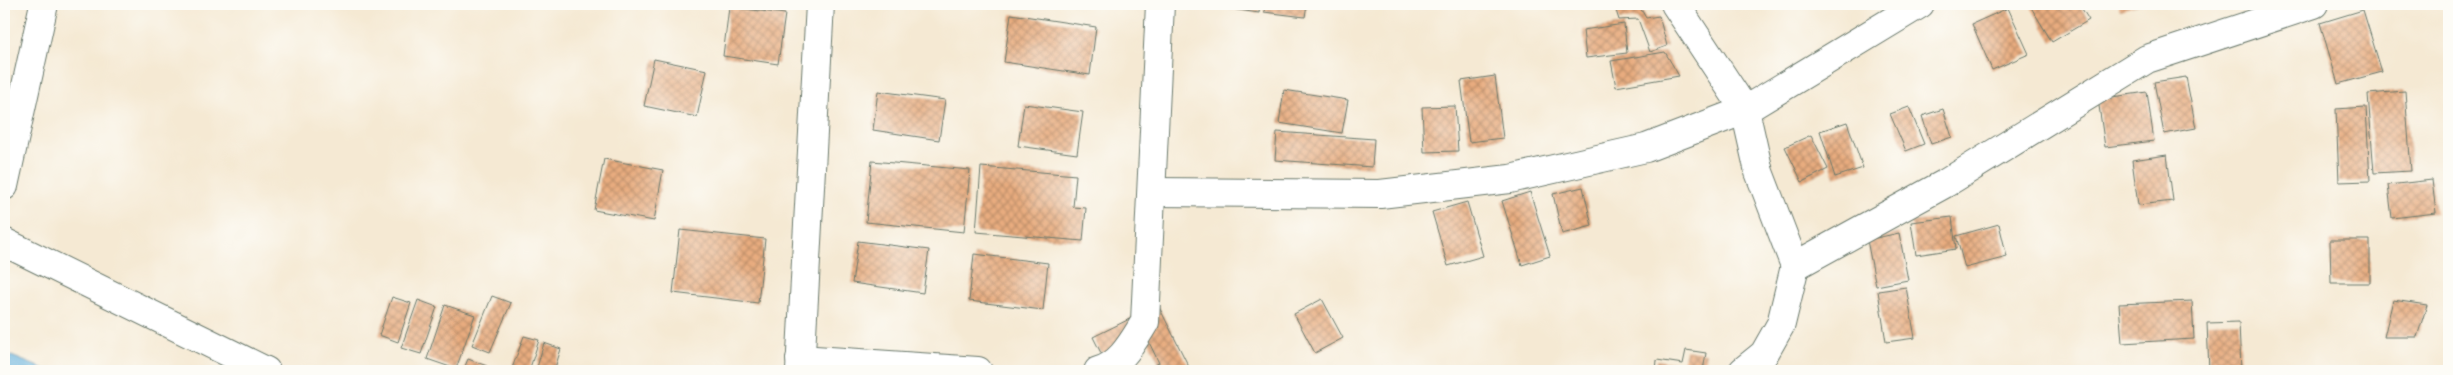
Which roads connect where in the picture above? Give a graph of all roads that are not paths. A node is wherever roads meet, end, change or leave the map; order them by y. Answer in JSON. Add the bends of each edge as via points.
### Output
{"nodes":[{"id":1,"x":44,"y":4,"type":"edge"},
{"id":2,"x":820,"y":4,"type":"edge"},
{"id":3,"x":1160,"y":4,"type":"edge"},
{"id":4,"x":1675,"y":4,"type":"edge"},
{"id":5,"x":1920,"y":4,"type":"edge"},
{"id":6,"x":2314,"y":4,"type":"edge"},
{"id":7,"x":1745,"y":110,"type":"junction"},
{"id":8,"x":4,"y":186,"type":"edge"},
{"id":9,"x":1152,"y":192,"type":"junction"},
{"id":10,"x":4,"y":242,"type":"edge"},
{"id":11,"x":1795,"y":266,"type":"junction"},
{"id":12,"x":800,"y":365,"type":"edge"},
{"id":13,"x":266,"y":371,"type":"edge"},
{"id":14,"x":978,"y":371,"type":"edge"},
{"id":15,"x":1098,"y":371,"type":"edge"},
{"id":16,"x":1743,"y":371,"type":"edge"}],
"edges":[{"from":1,"to":8,"type":"street"},
{"from":2,"to":12,"type":"street"},
{"from":3,"to":9,"type":"street"},
{"from":4,"to":7,"type":"street"},
{"from":5,"to":7,"type":"street"},
{"from":6,"to":11,"type":"street","via":[[2147,59],[1946,183]]},
{"from":7,"to":9,"type":"street","via":[[1646,148],[1510,179],[1380,194]]},
{"from":7,"to":11,"type":"street","via":[[1759,172]]},
{"from":9,"to":15,"type":"street","via":[[1145,322],[1128,350],[1109,368]]},
{"from":10,"to":13,"type":"street"},
{"from":11,"to":16,"type":"street","via":[[1781,324],[1764,354]]},
{"from":12,"to":14,"type":"street"}]}
